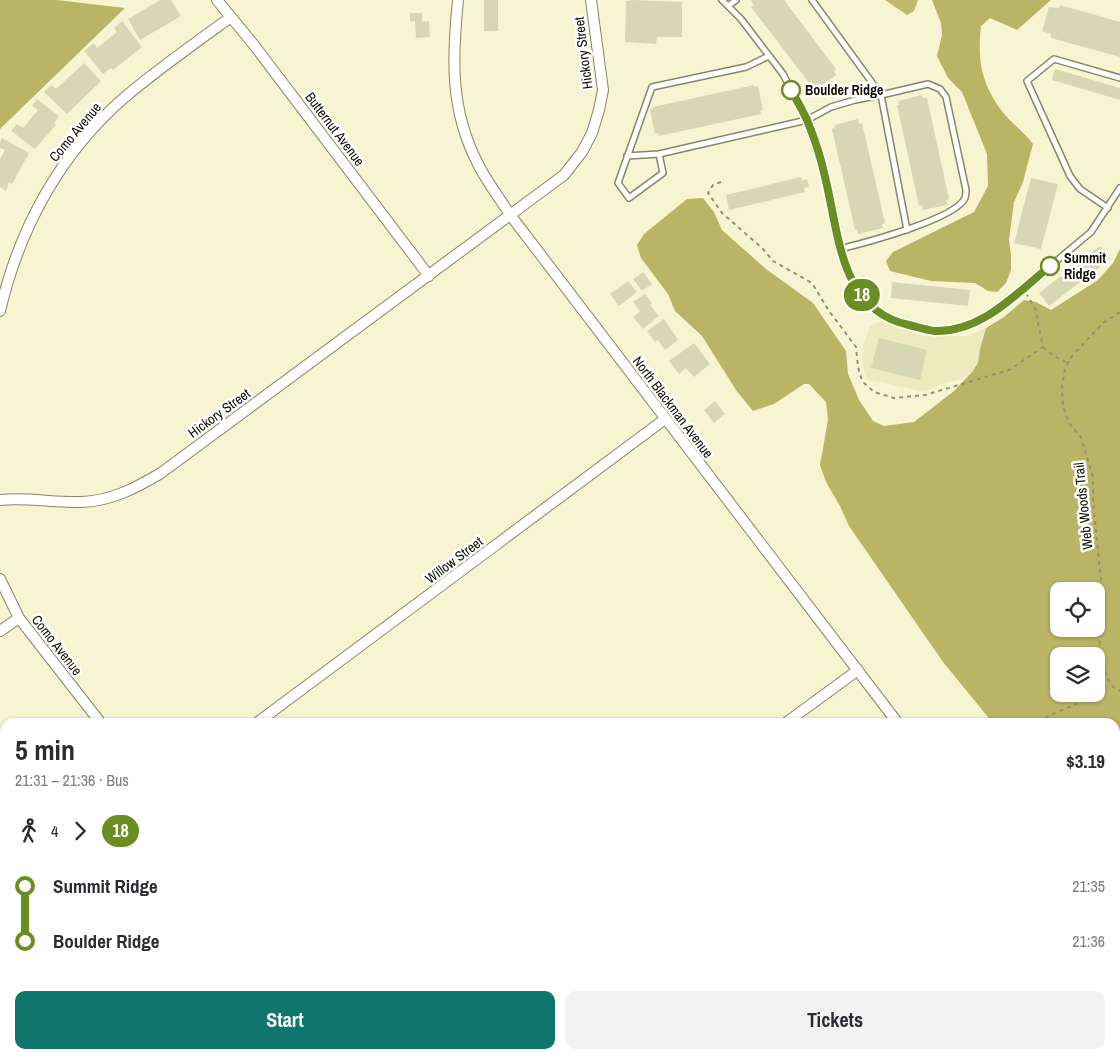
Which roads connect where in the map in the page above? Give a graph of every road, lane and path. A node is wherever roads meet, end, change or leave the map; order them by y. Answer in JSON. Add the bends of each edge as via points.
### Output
{"nodes":[{"id":1,"x":217,"y":0,"type":"edge"},
{"id":2,"x":458,"y":0,"type":"edge"},
{"id":3,"x":591,"y":0,"type":"edge"},
{"id":4,"x":722,"y":0,"type":"edge"},
{"id":5,"x":736,"y":0,"type":"edge"},
{"id":6,"x":812,"y":0,"type":"edge"},
{"id":7,"x":728,"y":6,"type":"junction"},
{"id":8,"x":231,"y":17,"type":"junction"},
{"id":9,"x":769,"y":56,"type":"junction"},
{"id":10,"x":1120,"y":78,"type":"edge"},
{"id":11,"x":881,"y":95,"type":"junction"},
{"id":12,"x":807,"y":120,"type":"junction"},
{"id":13,"x":659,"y":154,"type":"junction"},
{"id":14,"x":627,"y":156,"type":"junction"},
{"id":15,"x":1120,"y":188,"type":"edge"},
{"id":16,"x":1108,"y":208,"type":"junction"},
{"id":17,"x":511,"y":216,"type":"junction"},
{"id":18,"x":907,"y":230,"type":"junction"},
{"id":19,"x":840,"y":249,"type":"junction"},
{"id":20,"x":429,"y":276,"type":"junction"},
{"id":21,"x":0,"y":311,"type":"edge"},
{"id":22,"x":1120,"y":312,"type":"edge"},
{"id":23,"x":1043,"y":347,"type":"dead end"},
{"id":24,"x":1068,"y":363,"type":"junction"},
{"id":25,"x":665,"y":419,"type":"junction"},
{"id":26,"x":0,"y":500,"type":"edge"},
{"id":27,"x":0,"y":579,"type":"edge"},
{"id":28,"x":19,"y":618,"type":"junction"},
{"id":29,"x":0,"y":631,"type":"edge"},
{"id":30,"x":858,"y":670,"type":"junction"},
{"id":31,"x":1108,"y":680,"type":"junction"},
{"id":32,"x":1105,"y":683,"type":"edge"},
{"id":33,"x":1120,"y":691,"type":"edge"},
{"id":34,"x":1081,"y":702,"type":"edge"},
{"id":35,"x":97,"y":718,"type":"edge"},
{"id":36,"x":263,"y":718,"type":"edge"},
{"id":37,"x":792,"y":718,"type":"edge"},
{"id":38,"x":894,"y":718,"type":"edge"},
{"id":39,"x":1046,"y":718,"type":"edge"}],
"edges":[{"from":1,"to":8,"type":"street","name":"Butternut Avenue"},
{"from":2,"to":17,"type":"street","name":"North Blackman Avenue","via":[[453,48],[455,93],[478,164]]},
{"from":3,"to":17,"type":"street","name":"Hickory Street","via":[[602,90],[592,133],[564,175]]},
{"from":4,"to":7,"type":"lane"},
{"from":5,"to":7,"type":"lane"},
{"from":6,"to":11,"type":"lane"},
{"from":7,"to":9,"type":"lane"},
{"from":8,"to":20,"type":"street","name":"Butternut Avenue"},
{"from":8,"to":21,"type":"street","name":"Como Avenue","via":[[124,98],[71,154],[28,225]]},
{"from":9,"to":12,"type":"lane","via":[[783,74]]},
{"from":9,"to":14,"type":"lane","via":[[746,67],[652,87]]},
{"from":10,"to":16,"type":"lane","via":[[1054,59],[1027,81],[1070,176],[1080,189]]},
{"from":11,"to":12,"type":"lane","via":[[831,107]]},
{"from":11,"to":18,"type":"lane"},
{"from":11,"to":18,"type":"lane","via":[[928,84],[940,89],[946,97],[966,190],[965,198],[956,207]]},
{"from":12,"to":13,"type":"lane"},
{"from":12,"to":19,"type":"lane","via":[[825,177]]},
{"from":13,"to":14,"type":"lane"},
{"from":13,"to":14,"type":"lane","via":[[663,173],[629,198],[618,182]]},
{"from":15,"to":16,"type":"lane"},
{"from":16,"to":19,"type":"lane","via":[[1091,232],[994,313],[964,328],[934,331],[898,323],[870,307],[850,278]]},
{"from":17,"to":20,"type":"street","name":"Hickory Street"},
{"from":17,"to":25,"type":"street","name":"North Blackman Avenue"},
{"from":18,"to":19,"type":"lane"},
{"from":20,"to":26,"type":"street","name":"Hickory Street","via":[[139,486],[101,500],[82,502]]},
{"from":22,"to":24,"type":"path","name":"Web Woods Trail","via":[[1086,339]]},
{"from":23,"to":24,"type":"path"},
{"from":24,"to":31,"type":"path","name":"Web Woods Trail","via":[[1062,387],[1062,406],[1069,423],[1081,437],[1093,478],[1101,580],[1099,662]]},
{"from":25,"to":30,"type":"street","name":"North Blackman Avenue"},
{"from":25,"to":36,"type":"street","name":"Willow Street"},
{"from":27,"to":28,"type":"street","name":"Como Avenue"},
{"from":28,"to":29,"type":"street"},
{"from":28,"to":35,"type":"street","name":"Como Avenue"},
{"from":30,"to":37,"type":"street"},
{"from":30,"to":38,"type":"street","name":"North Blackman Avenue"},
{"from":31,"to":32,"type":"path"},
{"from":31,"to":33,"type":"path","name":"Web Woods Trail"},
{"from":34,"to":39,"type":"path"}]}
